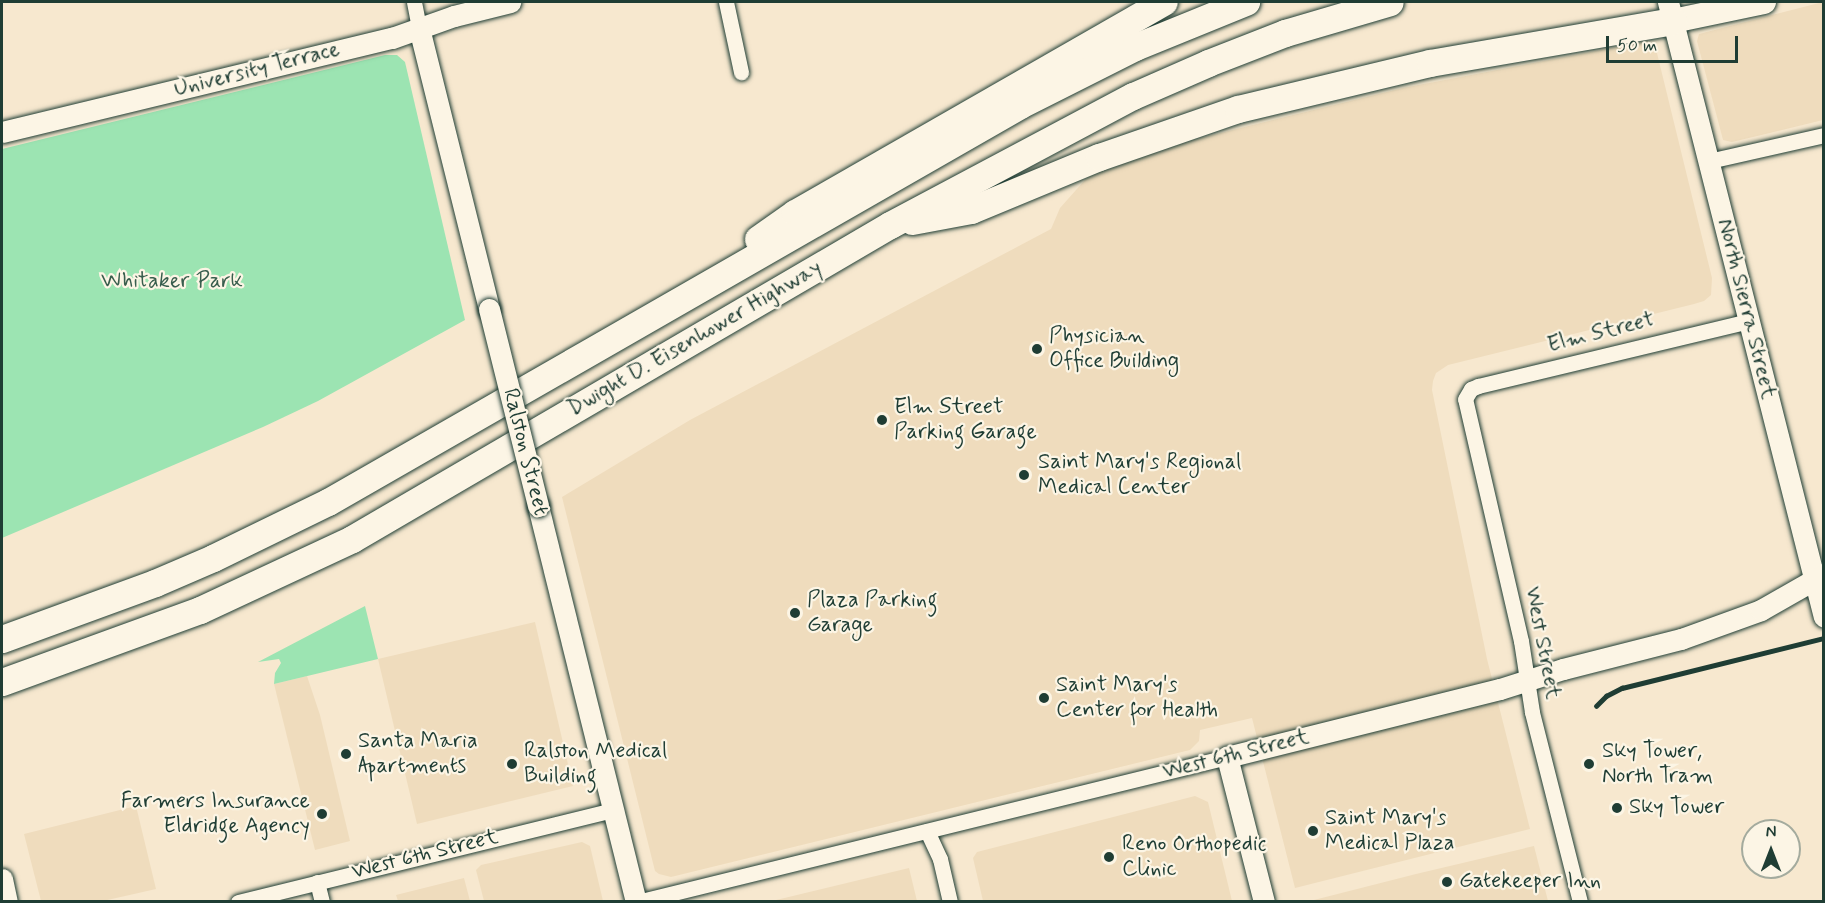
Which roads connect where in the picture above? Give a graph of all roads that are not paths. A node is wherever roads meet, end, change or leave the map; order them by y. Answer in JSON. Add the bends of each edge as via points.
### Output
{"nodes":[{"id":1,"x":414,"y":2,"type":"edge"},
{"id":2,"x":510,"y":2,"type":"edge"},
{"id":3,"x":726,"y":2,"type":"edge"},
{"id":4,"x":1164,"y":2,"type":"edge"},
{"id":5,"x":1246,"y":2,"type":"edge"},
{"id":6,"x":1390,"y":2,"type":"edge"},
{"id":7,"x":1764,"y":2,"type":"edge"},
{"id":8,"x":1671,"y":11,"type":"edge"},
{"id":9,"x":419,"y":28,"type":"junction"},
{"id":10,"x":741,"y":72,"type":"dead end"},
{"id":11,"x":2,"y":132,"type":"edge"},
{"id":12,"x":1824,"y":135,"type":"edge"},
{"id":13,"x":1708,"y":161,"type":"junction"},
{"id":14,"x":890,"y":225,"type":"junction"},
{"id":15,"x":1748,"y":321,"type":"junction"},
{"id":16,"x":605,"y":345,"type":"junction"},
{"id":17,"x":1467,"y":393,"type":"joint"},
{"id":18,"x":1819,"y":577,"type":"edge"},
{"id":19,"x":1824,"y":617,"type":"edge"},
{"id":20,"x":2,"y":639,"type":"edge"},
{"id":21,"x":2,"y":681,"type":"edge"},
{"id":22,"x":1527,"y":681,"type":"junction"},
{"id":23,"x":1227,"y":757,"type":"junction"},
{"id":24,"x":613,"y":810,"type":"junction"},
{"id":25,"x":927,"y":831,"type":"junction"},
{"id":26,"x":2,"y":879,"type":"edge"},
{"id":27,"x":317,"y":882,"type":"junction"},
{"id":28,"x":7,"y":902,"type":"edge"},
{"id":29,"x":238,"y":902,"type":"edge"},
{"id":30,"x":322,"y":902,"type":"edge"},
{"id":31,"x":637,"y":902,"type":"edge"},
{"id":32,"x":950,"y":902,"type":"edge"},
{"id":33,"x":1264,"y":902,"type":"edge"},
{"id":34,"x":1580,"y":902,"type":"edge"}],
"edges":[{"from":1,"to":9,"type":"street","name":"Ralston Street"},
{"from":2,"to":9,"type":"street","name":"University Terrace"},
{"from":3,"to":10,"type":"street"},
{"from":4,"to":16,"type":"highway","via":[[795,213]]},
{"from":5,"to":16,"type":"highway","name":"Dwight D. Eisenhower Highway","via":[[1136,47],[1020,105]]},
{"from":6,"to":14,"type":"highway","name":"Dwight D. Eisenhower Highway","via":[[1285,33],[1133,96]]},
{"from":7,"to":8,"type":"main road"},
{"from":8,"to":13,"type":"street","name":"North Sierra Street"},
{"from":8,"to":14,"type":"highway","via":[[1292,95],[1187,125],[971,210]]},
{"from":9,"to":11,"type":"street","name":"University Terrace","via":[[392,38]]},
{"from":9,"to":24,"type":"street","name":"Ralston Street","bridge":true},
{"from":12,"to":13,"type":"street"},
{"from":13,"to":15,"type":"street","name":"North Sierra Street"},
{"from":14,"to":21,"type":"highway","name":"Dwight D. Eisenhower Highway","via":[[352,538],[200,610]]},
{"from":15,"to":17,"type":"street","name":"Elm Street","via":[[1489,384]]},
{"from":15,"to":18,"type":"street","name":"North Sierra Street"},
{"from":16,"to":20,"type":"highway","name":"Dwight D. Eisenhower Highway","via":[[384,472],[280,526],[155,583]]},
{"from":17,"to":22,"type":"street","name":"West Street","via":[[1465,405]]},
{"from":18,"to":19,"type":"street","name":"North Sierra Street"},
{"from":18,"to":22,"type":"street","name":"West 6th Street","via":[[1761,610],[1681,639]]},
{"from":22,"to":23,"type":"street","name":"West 6th Street"},
{"from":22,"to":34,"type":"street","name":"West Street"},
{"from":23,"to":25,"type":"street","name":"West 6th Street"},
{"from":23,"to":33,"type":"street"},
{"from":24,"to":27,"type":"street","name":"West 6th Street"},
{"from":24,"to":31,"type":"street","name":"Ralston Street"},
{"from":25,"to":31,"type":"street","name":"West 6th Street"},
{"from":25,"to":32,"type":"street","via":[[940,859]]},
{"from":26,"to":28,"type":"street"},
{"from":27,"to":29,"type":"street","name":"West 6th Street"},
{"from":27,"to":30,"type":"street"}]}
